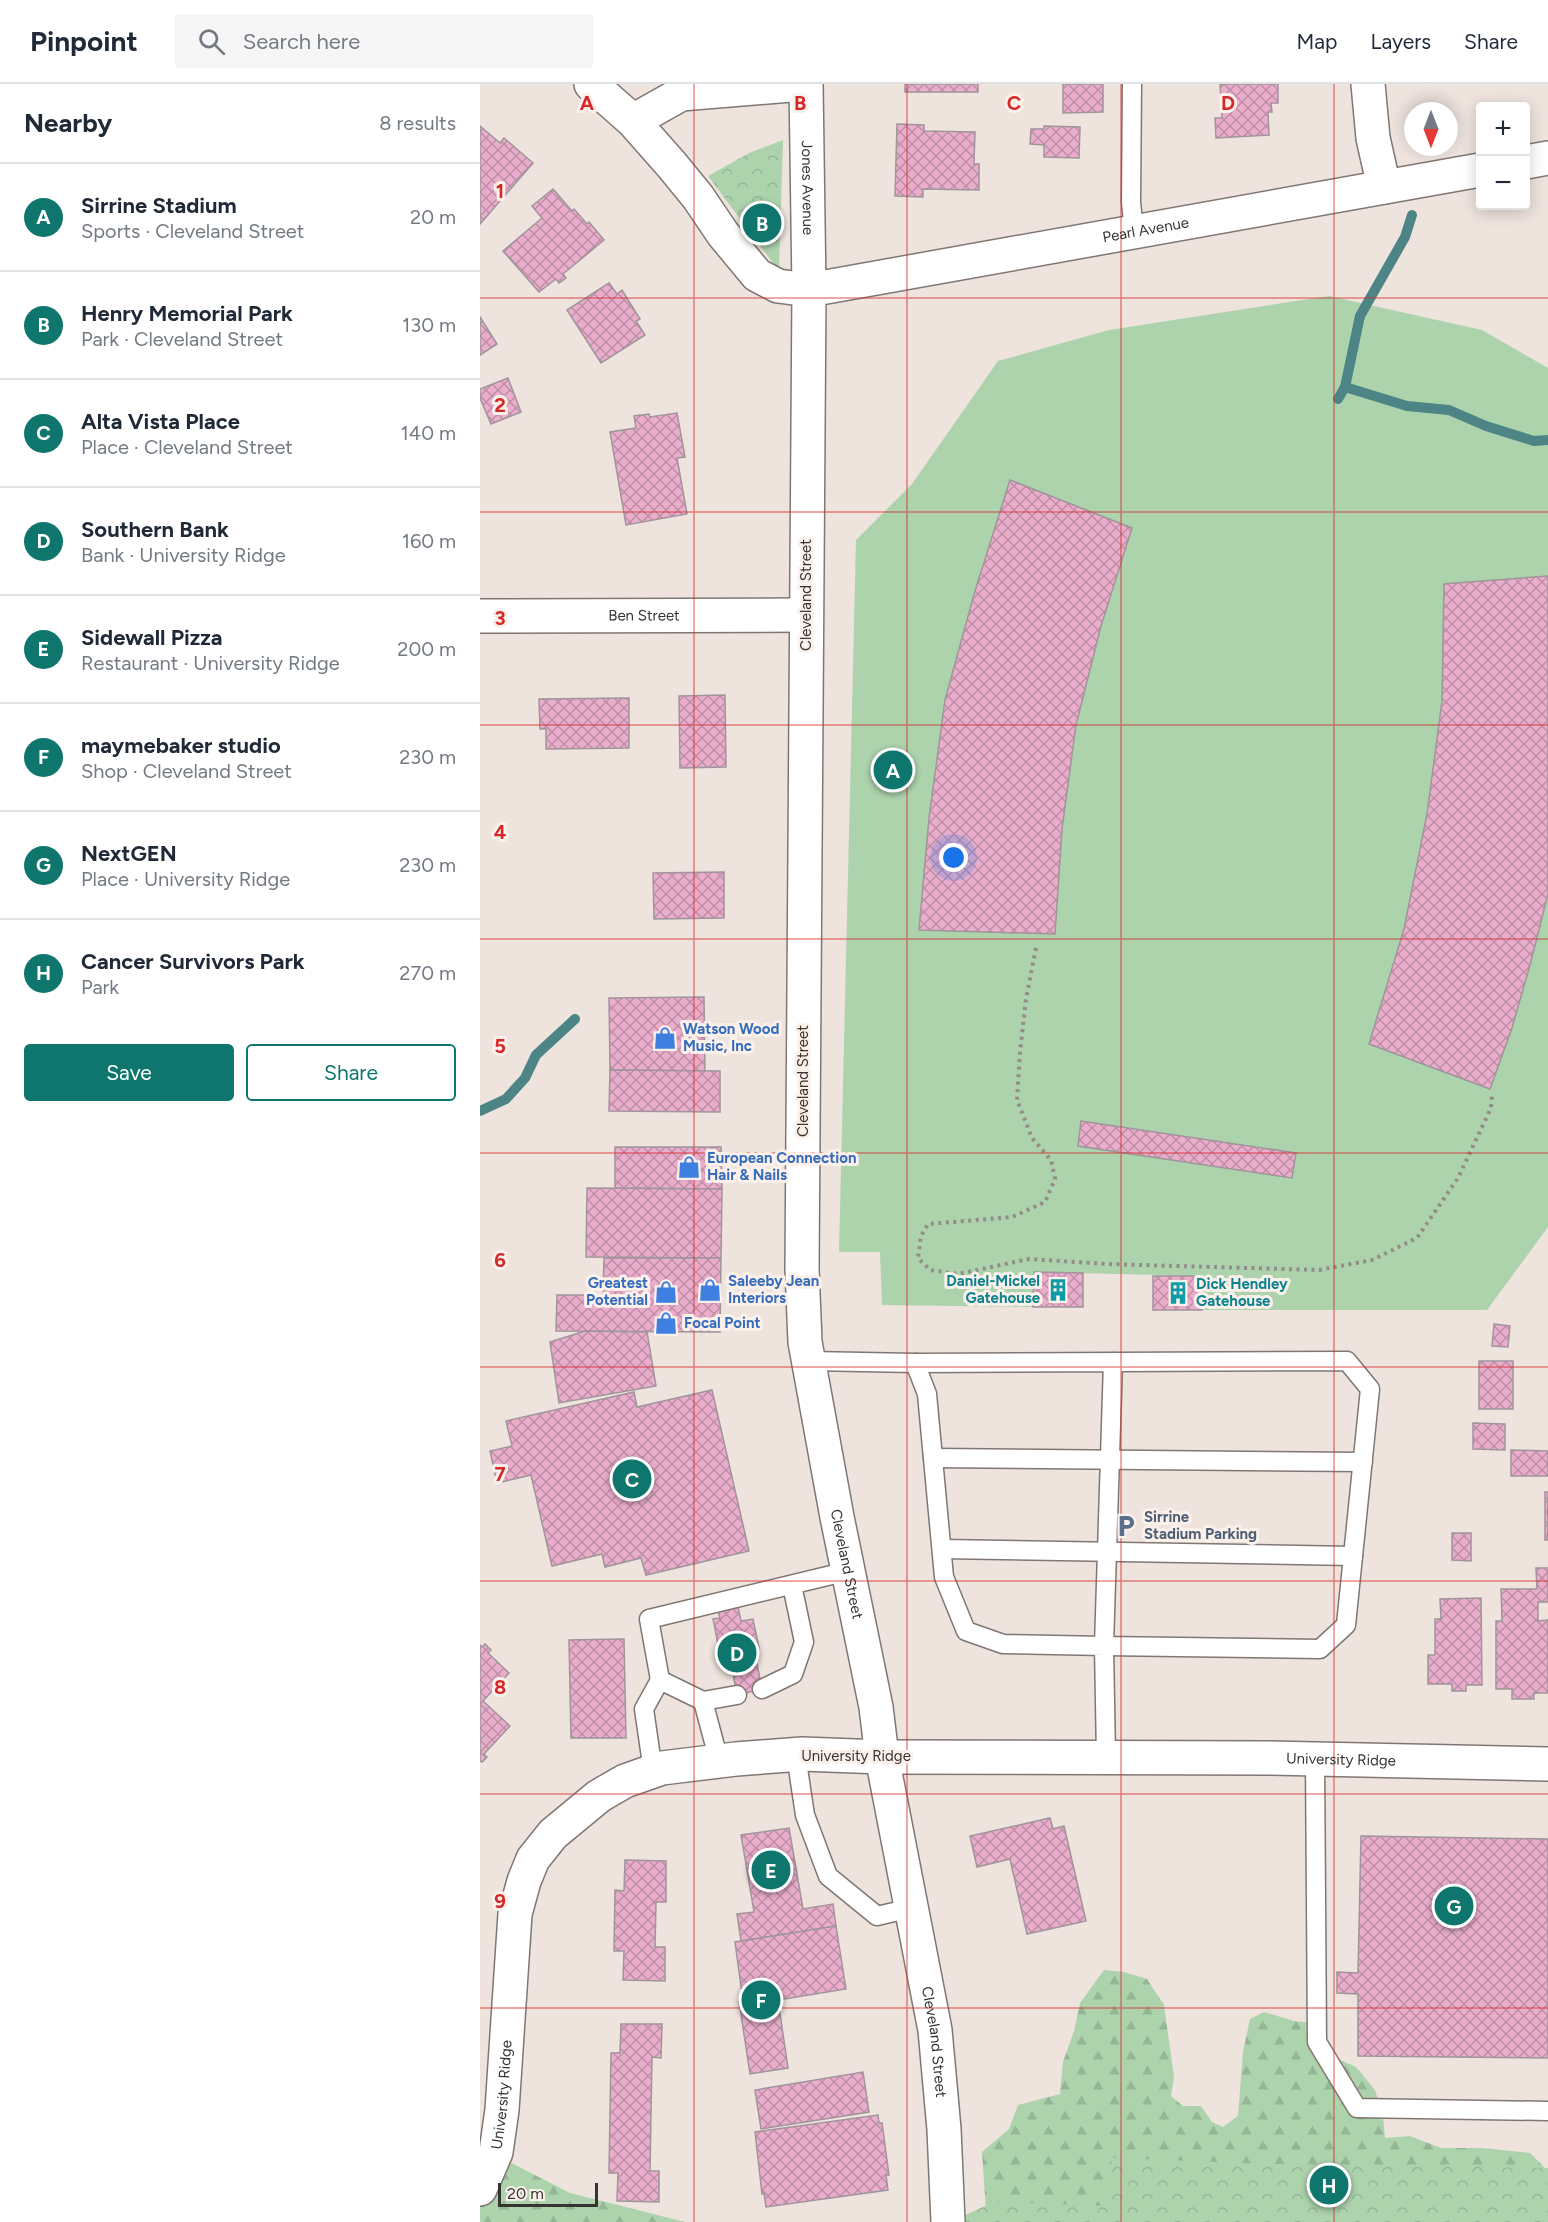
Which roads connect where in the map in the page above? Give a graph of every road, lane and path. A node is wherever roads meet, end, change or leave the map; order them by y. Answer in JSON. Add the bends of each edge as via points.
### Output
{"nodes":[{"id":1,"x":591,"y":84,"type":"edge"},
{"id":2,"x":804,"y":84,"type":"edge"},
{"id":3,"x":1132,"y":84,"type":"edge"},
{"id":4,"x":1368,"y":84,"type":"edge"},
{"id":5,"x":633,"y":121,"type":"junction"},
{"id":6,"x":1548,"y":158,"type":"edge"},
{"id":7,"x":1530,"y":161,"type":"edge"},
{"id":8,"x":1476,"y":171,"type":"edge"},
{"id":9,"x":1384,"y":187,"type":"junction"},
{"id":10,"x":1134,"y":232,"type":"junction"},
{"id":11,"x":809,"y":290,"type":"junction"},
{"id":12,"x":806,"y":615,"type":"junction"},
{"id":13,"x":480,"y":616,"type":"edge"},
{"id":14,"x":1036,"y":948,"type":"dead end"},
{"id":15,"x":1492,"y":1095,"type":"dead end"},
{"id":16,"x":808,"y":1361,"type":"junction"},
{"id":17,"x":1113,"y":1362,"type":"junction"},
{"id":18,"x":915,"y":1363,"type":"junction"},
{"id":19,"x":933,"y":1458,"type":"junction"},
{"id":20,"x":1110,"y":1460,"type":"junction"},
{"id":21,"x":1363,"y":1462,"type":"junction"},
{"id":22,"x":942,"y":1549,"type":"junction"},
{"id":23,"x":1107,"y":1551,"type":"junction"},
{"id":24,"x":1353,"y":1556,"type":"junction"},
{"id":25,"x":848,"y":1571,"type":"junction"},
{"id":26,"x":792,"y":1585,"type":"junction"},
{"id":27,"x":1104,"y":1646,"type":"junction"},
{"id":28,"x":660,"y":1680,"type":"junction"},
{"id":29,"x":762,"y":1689,"type":"dead end"},
{"id":30,"x":738,"y":1695,"type":"dead end"},
{"id":31,"x":703,"y":1701,"type":"junction"},
{"id":32,"x":796,"y":1755,"type":"junction"},
{"id":33,"x":882,"y":1757,"type":"junction"},
{"id":34,"x":1106,"y":1757,"type":"junction"},
{"id":35,"x":1315,"y":1759,"type":"junction"},
{"id":36,"x":718,"y":1761,"type":"junction"},
{"id":37,"x":1548,"y":1764,"type":"edge"},
{"id":38,"x":654,"y":1771,"type":"junction"},
{"id":39,"x":912,"y":1908,"type":"junction"},
{"id":40,"x":1548,"y":2111,"type":"edge"},
{"id":41,"x":480,"y":2189,"type":"edge"},
{"id":42,"x":948,"y":2222,"type":"edge"}],
"edges":[{"from":1,"to":5,"type":"street"},
{"from":2,"to":5,"type":"street","via":[[681,94]]},
{"from":2,"to":11,"type":"street","name":"Jones Avenue"},
{"from":3,"to":10,"type":"lane"},
{"from":4,"to":9,"type":"street","via":[[1373,138]]},
{"from":5,"to":11,"type":"street","via":[[757,275],[778,286]]},
{"from":6,"to":7,"type":"street"},
{"from":8,"to":9,"type":"street","name":"Pearl Avenue"},
{"from":9,"to":10,"type":"street","name":"Pearl Avenue"},
{"from":10,"to":11,"type":"street","name":"Pearl Avenue"},
{"from":11,"to":12,"type":"street","name":"Cleveland Street"},
{"from":12,"to":13,"type":"street","name":"Ben Street"},
{"from":12,"to":16,"type":"street","name":"Cleveland Street","via":[[802,1269]]},
{"from":14,"to":15,"type":"path","via":[[1025,1009],[1017,1100],[1032,1138],[1051,1160],[1055,1179],[1045,1202],[1012,1217],[928,1224],[921,1236],[918,1258],[930,1270],[958,1274],[1029,1259],[1319,1270],[1372,1260],[1417,1238],[1458,1178],[1491,1108]]},
{"from":16,"to":18,"type":"lane"},
{"from":16,"to":25,"type":"street","name":"Cleveland Street"},
{"from":17,"to":18,"type":"lane"},
{"from":17,"to":20,"type":"lane"},
{"from":17,"to":21,"type":"lane","via":[[1347,1361],[1370,1389]]},
{"from":18,"to":19,"type":"lane","via":[[927,1394]]},
{"from":19,"to":20,"type":"lane"},
{"from":19,"to":22,"type":"lane"},
{"from":20,"to":21,"type":"lane"},
{"from":20,"to":23,"type":"lane"},
{"from":21,"to":24,"type":"lane"},
{"from":22,"to":23,"type":"lane"},
{"from":22,"to":27,"type":"lane","via":[[944,1577],[966,1631],[1003,1644]]},
{"from":23,"to":24,"type":"lane"},
{"from":23,"to":27,"type":"lane"},
{"from":24,"to":27,"type":"lane","via":[[1346,1625],[1320,1649]]},
{"from":25,"to":26,"type":"lane"},
{"from":25,"to":33,"type":"street","name":"Cleveland Street","via":[[876,1707]]},
{"from":26,"to":28,"type":"lane","via":[[649,1619]]},
{"from":26,"to":29,"type":"lane","via":[[804,1642],[793,1674]]},
{"from":27,"to":34,"type":"lane"},
{"from":28,"to":31,"type":"lane"},
{"from":28,"to":38,"type":"lane","via":[[644,1709]]},
{"from":30,"to":31,"type":"lane"},
{"from":31,"to":36,"type":"lane"},
{"from":32,"to":33,"type":"street","name":"University Ridge"},
{"from":32,"to":36,"type":"street","name":"University Ridge"},
{"from":32,"to":39,"type":"lane","via":[[805,1815],[828,1876],[877,1916]]},
{"from":33,"to":34,"type":"street","name":"University Ridge"},
{"from":33,"to":39,"type":"street","name":"Cleveland Street"},
{"from":34,"to":35,"type":"street","name":"University Ridge"},
{"from":35,"to":37,"type":"street","name":"University Ridge"},
{"from":35,"to":40,"type":"lane","via":[[1317,2042],[1357,2108]]},
{"from":36,"to":38,"type":"street","name":"University Ridge"},
{"from":38,"to":41,"type":"street","name":"University Ridge","via":[[599,1796],[553,1834],[533,1859],[515,1914],[496,2152]]},
{"from":39,"to":42,"type":"street","name":"Cleveland Street","via":[[935,2030]]}]}
